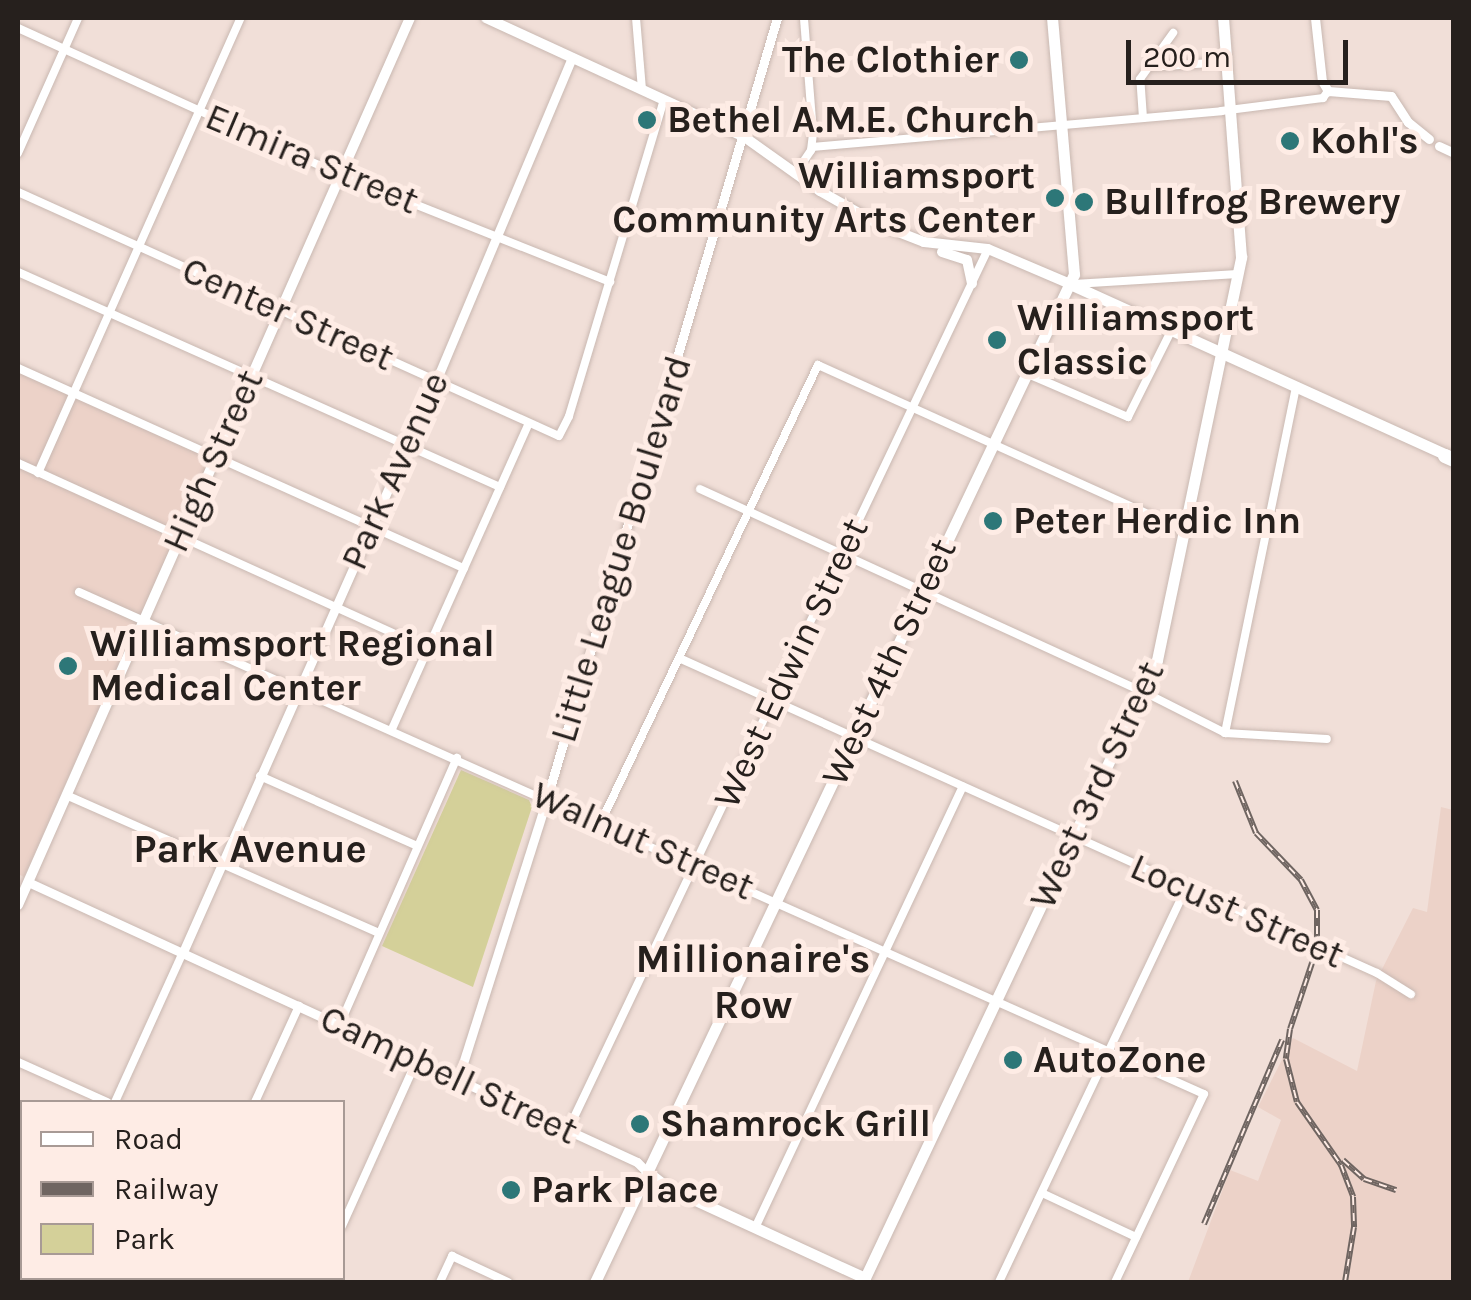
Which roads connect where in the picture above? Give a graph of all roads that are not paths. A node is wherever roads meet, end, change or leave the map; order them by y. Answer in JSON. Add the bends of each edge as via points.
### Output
{"nodes":[{"id":1,"x":78,"y":18,"type":"edge"},
{"id":2,"x":241,"y":18,"type":"edge"},
{"id":3,"x":410,"y":18,"type":"edge"},
{"id":4,"x":486,"y":18,"type":"edge"},
{"id":5,"x":636,"y":18,"type":"edge"},
{"id":6,"x":777,"y":18,"type":"edge"},
{"id":7,"x":804,"y":18,"type":"edge"},
{"id":8,"x":1052,"y":18,"type":"edge"},
{"id":9,"x":1223,"y":18,"type":"edge"},
{"id":10,"x":1315,"y":18,"type":"edge"},
{"id":11,"x":18,"y":28,"type":"edge"},
{"id":12,"x":1172,"y":33,"type":"dead end"},
{"id":13,"x":64,"y":49,"type":"junction"},
{"id":14,"x":572,"y":57,"type":"junction"},
{"id":15,"x":1227,"y":62,"type":"junction"},
{"id":16,"x":1148,"y":68,"type":"junction"},
{"id":17,"x":642,"y":90,"type":"junction"},
{"id":18,"x":1328,"y":91,"type":"junction"},
{"id":19,"x":664,"y":100,"type":"junction"},
{"id":20,"x":1232,"y":109,"type":"junction"},
{"id":21,"x":199,"y":111,"type":"junction"},
{"id":22,"x":1143,"y":118,"type":"junction"},
{"id":23,"x":1063,"y":124,"type":"junction"},
{"id":24,"x":743,"y":136,"type":"junction"},
{"id":25,"x":1429,"y":140,"type":"joint"},
{"id":26,"x":1439,"y":146,"type":"joint"},
{"id":27,"x":812,"y":147,"type":"junction"},
{"id":28,"x":18,"y":153,"type":"edge"},
{"id":29,"x":1454,"y":154,"type":"edge"},
{"id":30,"x":340,"y":174,"type":"junction"},
{"id":31,"x":795,"y":174,"type":"junction"},
{"id":32,"x":18,"y":192,"type":"edge"},
{"id":33,"x":496,"y":237,"type":"junction"},
{"id":34,"x":924,"y":242,"type":"junction"},
{"id":35,"x":140,"y":248,"type":"junction"},
{"id":36,"x":988,"y":250,"type":"junction"},
{"id":37,"x":18,"y":272,"type":"edge"},
{"id":38,"x":1238,"y":274,"type":"junction"},
{"id":39,"x":610,"y":282,"type":"junction"},
{"id":40,"x":972,"y":284,"type":"junction"},
{"id":41,"x":1070,"y":284,"type":"junction"},
{"id":42,"x":280,"y":310,"type":"junction"},
{"id":43,"x":109,"y":313,"type":"junction"},
{"id":44,"x":1171,"y":331,"type":"junction"},
{"id":45,"x":1221,"y":354,"type":"junction"},
{"id":46,"x":18,"y":368,"type":"edge"},
{"id":47,"x":1028,"y":374,"type":"junction"},
{"id":48,"x":250,"y":376,"type":"junction"},
{"id":49,"x":436,"y":380,"type":"junction"},
{"id":50,"x":1296,"y":388,"type":"junction"},
{"id":51,"x":73,"y":394,"type":"junction"},
{"id":52,"x":912,"y":408,"type":"junction"},
{"id":53,"x":529,"y":422,"type":"junction"},
{"id":54,"x":993,"y":444,"type":"junction"},
{"id":55,"x":406,"y":446,"type":"junction"},
{"id":56,"x":215,"y":456,"type":"junction"},
{"id":57,"x":1451,"y":458,"type":"edge"},
{"id":58,"x":18,"y":464,"type":"edge"},
{"id":59,"x":38,"y":473,"type":"junction"},
{"id":60,"x":500,"y":487,"type":"junction"},
{"id":61,"x":700,"y":489,"type":"dead end"},
{"id":62,"x":748,"y":512,"type":"junction"},
{"id":63,"x":371,"y":526,"type":"junction"},
{"id":64,"x":1184,"y":530,"type":"junction"},
{"id":65,"x":180,"y":536,"type":"junction"},
{"id":66,"x":842,"y":554,"type":"junction"},
{"id":67,"x":464,"y":568,"type":"junction"},
{"id":68,"x":922,"y":591,"type":"junction"},
{"id":69,"x":79,"y":592,"type":"dead end"},
{"id":70,"x":335,"y":607,"type":"junction"},
{"id":71,"x":144,"y":620,"type":"junction"},
{"id":72,"x":428,"y":649,"type":"junction"},
{"id":73,"x":678,"y":658,"type":"junction"},
{"id":74,"x":299,"y":687,"type":"junction"},
{"id":75,"x":1144,"y":692,"type":"junction"},
{"id":76,"x":773,"y":700,"type":"junction"},
{"id":77,"x":392,"y":729,"type":"junction"},
{"id":78,"x":1225,"y":733,"type":"junction"},
{"id":79,"x":854,"y":737,"type":"junction"},
{"id":80,"x":1327,"y":738,"type":"dead end"},
{"id":81,"x":457,"y":758,"type":"junction"},
{"id":82,"x":260,"y":776,"type":"junction"},
{"id":83,"x":962,"y":786,"type":"junction"},
{"id":84,"x":66,"y":795,"type":"junction"},
{"id":85,"x":547,"y":798,"type":"junction"},
{"id":86,"x":601,"y":822,"type":"junction"},
{"id":87,"x":1075,"y":837,"type":"junction"},
{"id":88,"x":417,"y":846,"type":"junction"},
{"id":89,"x":222,"y":862,"type":"junction"},
{"id":90,"x":696,"y":863,"type":"junction"},
{"id":91,"x":23,"y":880,"type":"edge"},
{"id":92,"x":1186,"y":888,"type":"junction"},
{"id":93,"x":776,"y":900,"type":"junction"},
{"id":94,"x":18,"y":905,"type":"edge"},
{"id":95,"x":379,"y":932,"type":"junction"},
{"id":96,"x":885,"y":950,"type":"junction"},
{"id":97,"x":183,"y":952,"type":"junction"},
{"id":98,"x":1410,"y":994,"type":"dead end"},
{"id":99,"x":998,"y":1000,"type":"junction"},
{"id":100,"x":299,"y":1006,"type":"junction"},
{"id":101,"x":340,"y":1024,"type":"junction"},
{"id":102,"x":1109,"y":1051,"type":"junction"},
{"id":103,"x":417,"y":1060,"type":"junction"},
{"id":104,"x":18,"y":1062,"type":"edge"},
{"id":105,"x":458,"y":1079,"type":"junction"},
{"id":106,"x":106,"y":1100,"type":"edge"},
{"id":107,"x":112,"y":1100,"type":"edge"},
{"id":108,"x":256,"y":1100,"type":"edge"},
{"id":109,"x":568,"y":1130,"type":"junction"},
{"id":110,"x":647,"y":1172,"type":"junction"},
{"id":111,"x":1042,"y":1193,"type":"junction"},
{"id":112,"x":347,"y":1206,"type":"edge"},
{"id":113,"x":755,"y":1228,"type":"junction"},
{"id":114,"x":1136,"y":1237,"type":"junction"},
{"id":115,"x":867,"y":1281,"type":"edge"},
{"id":116,"x":440,"y":1282,"type":"edge"},
{"id":117,"x":508,"y":1282,"type":"edge"},
{"id":118,"x":595,"y":1282,"type":"edge"},
{"id":119,"x":999,"y":1282,"type":"edge"},
{"id":120,"x":1116,"y":1282,"type":"edge"}],
"edges":[{"from":1,"to":13,"type":"street"},
{"from":2,"to":21,"type":"street"},
{"from":3,"to":30,"type":"main road","name":"High Street"},
{"from":4,"to":14,"type":"main road"},
{"from":5,"to":17,"type":"street"},
{"from":6,"to":24,"type":"street","name":"Little League Boulevard"},
{"from":7,"to":27,"type":"street"},
{"from":8,"to":23,"type":"main road","name":"West 4th Street"},
{"from":9,"to":15,"type":"main road","name":"West 3rd Street"},
{"from":10,"to":18,"type":"street"},
{"from":11,"to":13,"type":"street","name":"Elmira Street"},
{"from":12,"to":16,"type":"street"},
{"from":13,"to":21,"type":"street","name":"Elmira Street"},
{"from":13,"to":28,"type":"street"},
{"from":14,"to":17,"type":"main road"},
{"from":14,"to":33,"type":"street","name":"Park Avenue"},
{"from":15,"to":16,"type":"street"},
{"from":15,"to":20,"type":"main road","name":"West 3rd Street"},
{"from":16,"to":22,"type":"street","via":[[1140,79]]},
{"from":17,"to":19,"type":"main road"},
{"from":18,"to":20,"type":"street","via":[[1323,98]]},
{"from":18,"to":25,"type":"street","via":[[1392,96]]},
{"from":19,"to":24,"type":"main road"},
{"from":19,"to":39,"type":"street"},
{"from":20,"to":22,"type":"street"},
{"from":20,"to":38,"type":"main road","name":"West 3rd Street","via":[[1242,229]]},
{"from":21,"to":30,"type":"street","name":"Elmira Street"},
{"from":21,"to":35,"type":"street"},
{"from":22,"to":23,"type":"street"},
{"from":23,"to":27,"type":"street"},
{"from":23,"to":41,"type":"main road","name":"West 4th Street","via":[[1075,263]]},
{"from":24,"to":31,"type":"main road"},
{"from":24,"to":85,"type":"street","name":"Little League Boulevard"},
{"from":25,"to":26,"type":"street"},
{"from":26,"to":29,"type":"street"},
{"from":27,"to":31,"type":"street"},
{"from":30,"to":33,"type":"street","name":"Elmira Street"},
{"from":30,"to":42,"type":"main road","name":"High Street"},
{"from":31,"to":34,"type":"main road"},
{"from":32,"to":35,"type":"street","name":"Center Street"},
{"from":33,"to":39,"type":"street","name":"Elmira Street"},
{"from":33,"to":49,"type":"street","name":"Park Avenue"},
{"from":34,"to":36,"type":"main road"},
{"from":34,"to":40,"type":"main road","via":[[967,260]]},
{"from":35,"to":42,"type":"street","name":"Center Street"},
{"from":35,"to":43,"type":"street"},
{"from":36,"to":40,"type":"street","name":"West Edwin Street"},
{"from":36,"to":41,"type":"main road"},
{"from":37,"to":43,"type":"street"},
{"from":38,"to":41,"type":"street"},
{"from":38,"to":45,"type":"main road","name":"West 3rd Street"},
{"from":39,"to":53,"type":"street","name":"Center Street","via":[[560,436]]},
{"from":40,"to":52,"type":"street","name":"West Edwin Street"},
{"from":41,"to":44,"type":"main road"},
{"from":41,"to":47,"type":"main road","name":"West 4th Street"},
{"from":42,"to":48,"type":"main road","name":"High Street"},
{"from":42,"to":49,"type":"street","name":"Center Street"},
{"from":43,"to":48,"type":"street"},
{"from":43,"to":51,"type":"street"},
{"from":44,"to":45,"type":"main road"},
{"from":44,"to":47,"type":"street","via":[[1128,417]]},
{"from":45,"to":50,"type":"main road"},
{"from":45,"to":64,"type":"main road","name":"West 3rd Street"},
{"from":46,"to":51,"type":"street"},
{"from":47,"to":54,"type":"main road","name":"West 4th Street"},
{"from":48,"to":55,"type":"street"},
{"from":48,"to":56,"type":"main road","name":"High Street"},
{"from":49,"to":53,"type":"street","name":"Center Street"},
{"from":49,"to":55,"type":"street","name":"Park Avenue"},
{"from":50,"to":57,"type":"main road"},
{"from":50,"to":78,"type":"street"},
{"from":51,"to":56,"type":"street"},
{"from":51,"to":59,"type":"street"},
{"from":52,"to":54,"type":"street"},
{"from":52,"to":62,"type":"street","via":[[818,366]]},
{"from":52,"to":66,"type":"street","name":"West Edwin Street"},
{"from":53,"to":60,"type":"street"},
{"from":54,"to":64,"type":"street"},
{"from":54,"to":68,"type":"main road","name":"West 4th Street"},
{"from":55,"to":60,"type":"street"},
{"from":55,"to":63,"type":"street","name":"Park Avenue"},
{"from":56,"to":63,"type":"street"},
{"from":56,"to":65,"type":"main road","name":"High Street"},
{"from":58,"to":59,"type":"street"},
{"from":59,"to":65,"type":"street"},
{"from":60,"to":67,"type":"street"},
{"from":61,"to":62,"type":"street"},
{"from":62,"to":66,"type":"street"},
{"from":62,"to":73,"type":"street"},
{"from":63,"to":67,"type":"street"},
{"from":63,"to":70,"type":"street","name":"Park Avenue"},
{"from":64,"to":75,"type":"main road","name":"West 3rd Street","via":[[1161,645]]},
{"from":65,"to":70,"type":"street"},
{"from":65,"to":71,"type":"main road","name":"High Street"},
{"from":66,"to":68,"type":"street"},
{"from":66,"to":76,"type":"street","name":"West Edwin Street"},
{"from":67,"to":72,"type":"street"},
{"from":68,"to":75,"type":"street"},
{"from":68,"to":79,"type":"main road","name":"West 4th Street"},
{"from":69,"to":71,"type":"street","name":"Walnut Street"},
{"from":70,"to":72,"type":"street"},
{"from":70,"to":74,"type":"street","name":"Park Avenue"},
{"from":71,"to":74,"type":"street","name":"Walnut Street"},
{"from":71,"to":84,"type":"main road","name":"High Street"},
{"from":72,"to":77,"type":"street"},
{"from":73,"to":76,"type":"street","name":"Locust Street"},
{"from":73,"to":86,"type":"street"},
{"from":74,"to":77,"type":"street","name":"Walnut Street"},
{"from":74,"to":82,"type":"street","name":"Park Avenue"},
{"from":75,"to":78,"type":"street"},
{"from":75,"to":87,"type":"main road","name":"West 3rd Street"},
{"from":76,"to":79,"type":"street","name":"Locust Street"},
{"from":76,"to":90,"type":"street","name":"West Edwin Street"},
{"from":77,"to":81,"type":"street","name":"Walnut Street"},
{"from":78,"to":80,"type":"street"},
{"from":79,"to":83,"type":"street","name":"Locust Street"},
{"from":79,"to":93,"type":"main road","name":"West 4th Street"},
{"from":81,"to":85,"type":"street","name":"Walnut Street"},
{"from":81,"to":88,"type":"street"},
{"from":82,"to":88,"type":"street"},
{"from":82,"to":89,"type":"street","name":"Park Avenue"},
{"from":83,"to":87,"type":"street","name":"Locust Street"},
{"from":83,"to":96,"type":"street"},
{"from":84,"to":89,"type":"street"},
{"from":84,"to":91,"type":"main road","name":"High Street"},
{"from":85,"to":86,"type":"street","name":"Walnut Street"},
{"from":85,"to":105,"type":"street","name":"Little League Boulevard"},
{"from":86,"to":90,"type":"street","name":"Walnut Street"},
{"from":87,"to":92,"type":"street","name":"Locust Street"},
{"from":87,"to":99,"type":"main road","name":"West 3rd Street"},
{"from":88,"to":95,"type":"street"},
{"from":89,"to":95,"type":"street"},
{"from":89,"to":97,"type":"street","name":"Park Avenue"},
{"from":90,"to":93,"type":"street","name":"Walnut Street"},
{"from":90,"to":109,"type":"street","name":"West Edwin Street"},
{"from":91,"to":94,"type":"main road","name":"High Street"},
{"from":91,"to":97,"type":"street","name":"Campbell Street"},
{"from":92,"to":98,"type":"street","name":"Locust Street"},
{"from":92,"to":102,"type":"street"},
{"from":93,"to":96,"type":"street","name":"Walnut Street"},
{"from":93,"to":110,"type":"main road","name":"West 4th Street"},
{"from":95,"to":101,"type":"street"},
{"from":96,"to":99,"type":"street","name":"Walnut Street"},
{"from":96,"to":113,"type":"street"},
{"from":97,"to":100,"type":"street","name":"Campbell Street"},
{"from":97,"to":107,"type":"street","name":"Park Avenue"},
{"from":99,"to":102,"type":"street","name":"Walnut Street"},
{"from":99,"to":115,"type":"main road","name":"West 3rd Street"},
{"from":100,"to":101,"type":"street","name":"Campbell Street"},
{"from":100,"to":108,"type":"street"},
{"from":101,"to":103,"type":"street","name":"Campbell Street"},
{"from":102,"to":111,"type":"street"},
{"from":102,"to":114,"type":"street","name":"Walnut Street","via":[[1204,1094]]},
{"from":103,"to":105,"type":"street","name":"Campbell Street"},
{"from":103,"to":112,"type":"street"},
{"from":104,"to":106,"type":"street"},
{"from":105,"to":109,"type":"street","name":"Campbell Street"},
{"from":109,"to":110,"type":"street","name":"Campbell Street"},
{"from":110,"to":113,"type":"main road","name":"Campbell Street"},
{"from":110,"to":118,"type":"main road","name":"West 4th Street"},
{"from":111,"to":114,"type":"street"},
{"from":111,"to":119,"type":"street"},
{"from":113,"to":115,"type":"main road","name":"Campbell Street"},
{"from":114,"to":120,"type":"street"},
{"from":116,"to":117,"type":"street","via":[[452,1256]]}]}
